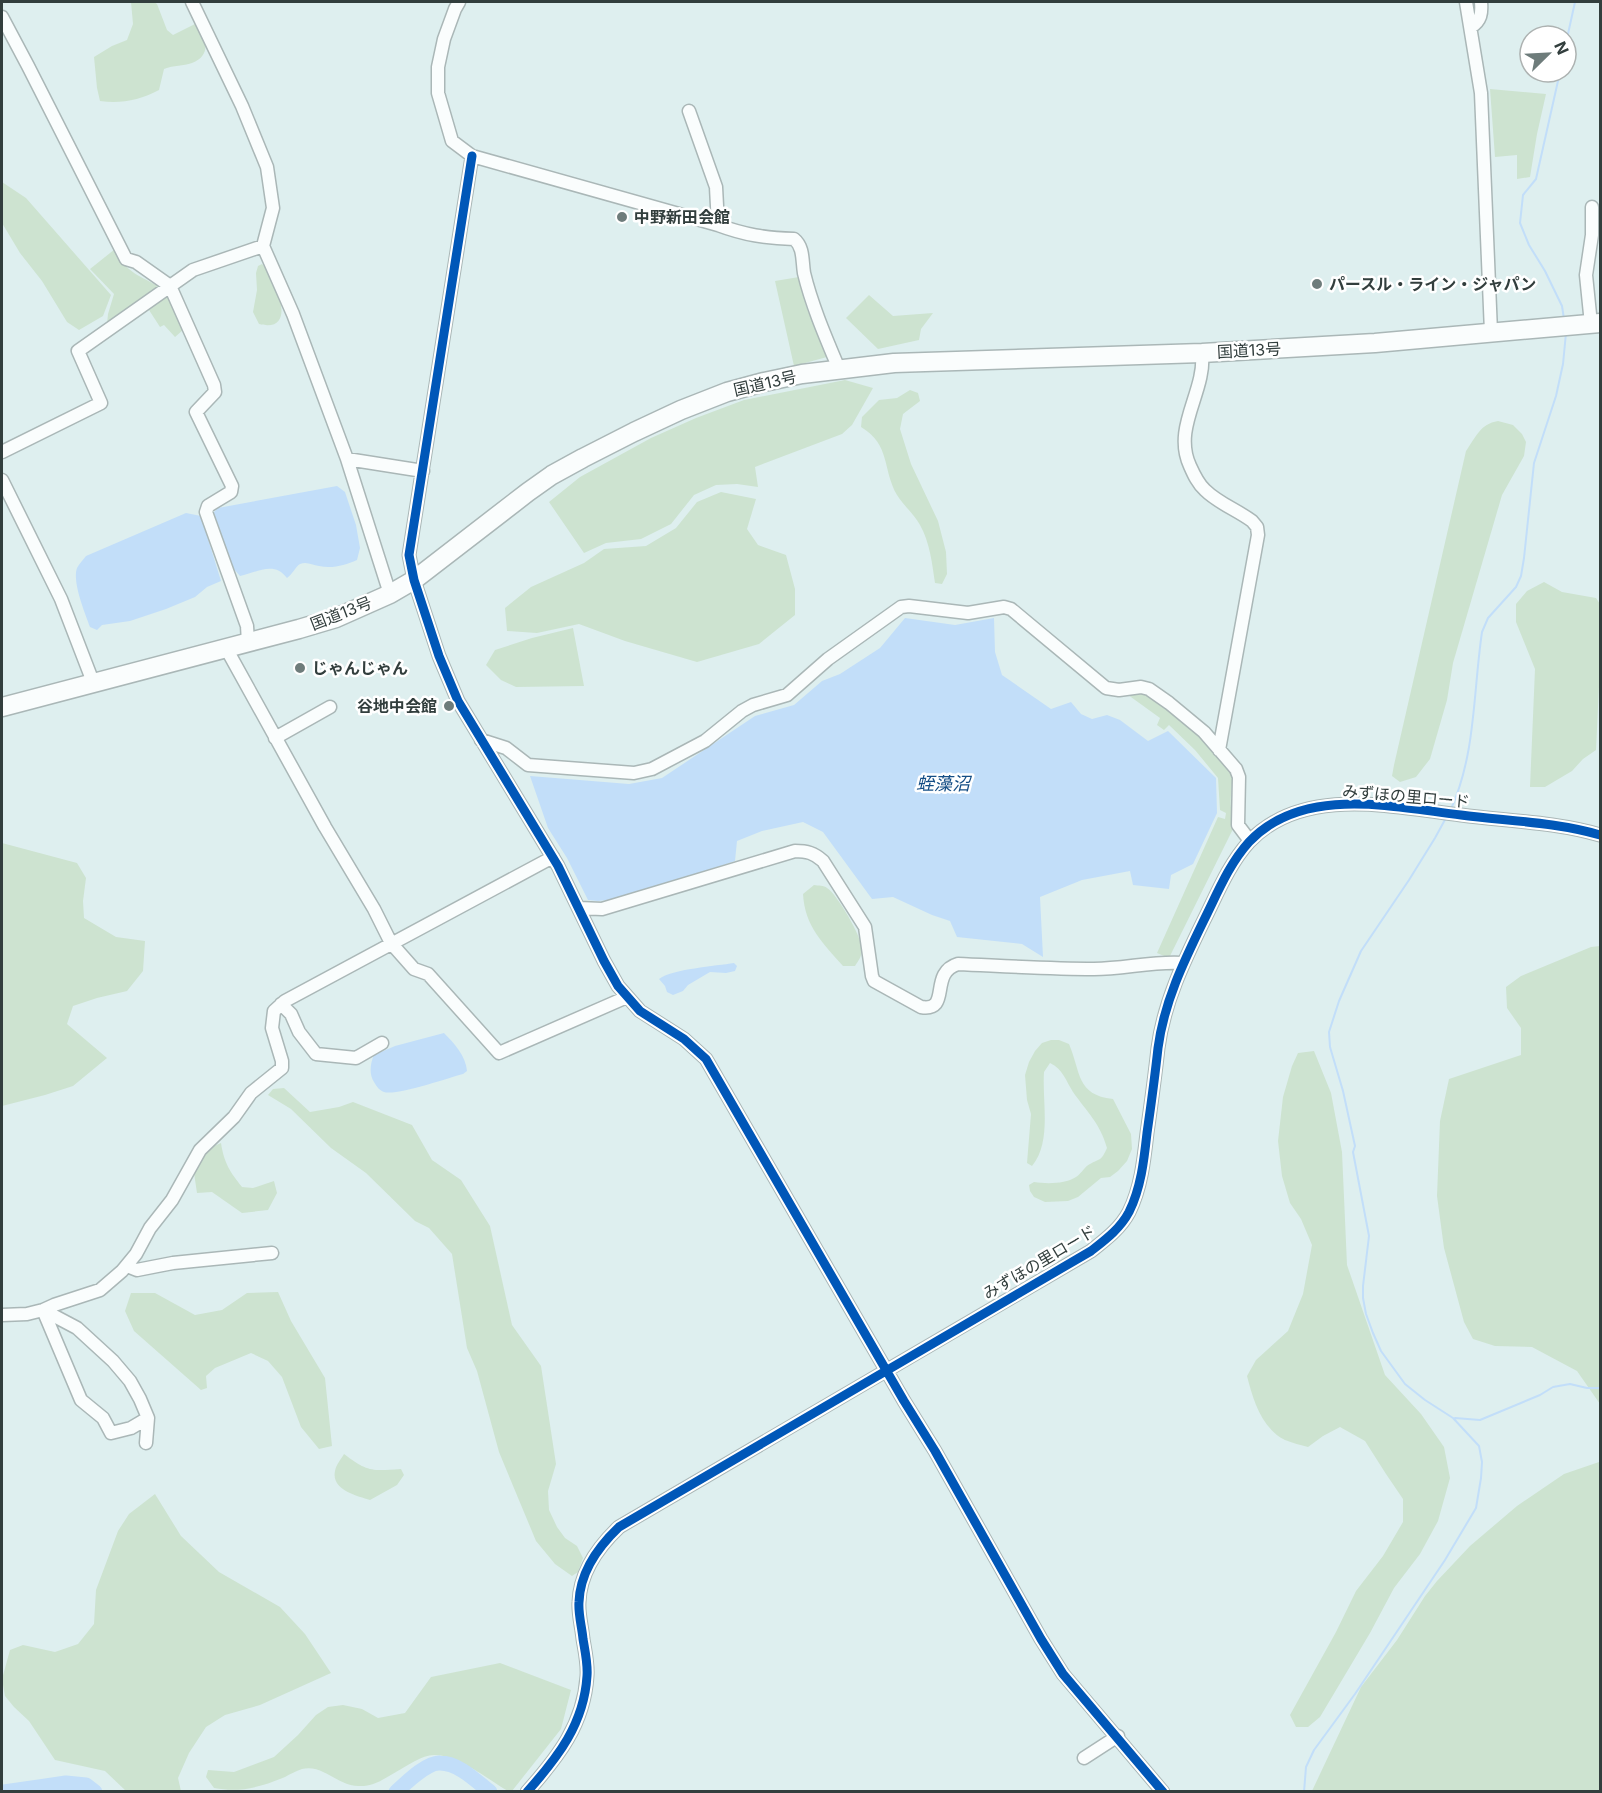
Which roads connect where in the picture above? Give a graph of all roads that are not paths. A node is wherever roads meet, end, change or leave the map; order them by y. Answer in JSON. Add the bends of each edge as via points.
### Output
{"nodes":[{"id":1,"x":192,"y":2,"type":"edge"},
{"id":2,"x":459,"y":2,"type":"edge"},
{"id":3,"x":1466,"y":2,"type":"edge"},
{"id":4,"x":1481,"y":2,"type":"edge"},
{"id":5,"x":2,"y":17,"type":"edge"},
{"id":6,"x":1471,"y":27,"type":"junction"},
{"id":7,"x":689,"y":111,"type":"dead end"},
{"id":8,"x":472,"y":156,"type":"junction"},
{"id":9,"x":1592,"y":207,"type":"dead end"},
{"id":10,"x":718,"y":225,"type":"junction"},
{"id":11,"x":262,"y":246,"type":"junction"},
{"id":12,"x":170,"y":286,"type":"junction"},
{"id":13,"x":1590,"y":324,"type":"edge"},
{"id":14,"x":1491,"y":332,"type":"junction"},
{"id":15,"x":1202,"y":353,"type":"junction"},
{"id":16,"x":839,"y":369,"type":"junction"},
{"id":17,"x":2,"y":452,"type":"edge"},
{"id":18,"x":347,"y":459,"type":"junction"},
{"id":19,"x":423,"y":471,"type":"junction"},
{"id":20,"x":2,"y":480,"type":"edge"},
{"id":21,"x":414,"y":580,"type":"junction"},
{"id":22,"x":390,"y":594,"type":"junction"},
{"id":23,"x":248,"y":642,"type":"junction"},
{"id":24,"x":226,"y":648,"type":"junction"},
{"id":25,"x":93,"y":682,"type":"junction"},
{"id":26,"x":2,"y":707,"type":"edge"},
{"id":27,"x":330,"y":707,"type":"dead end"},
{"id":28,"x":276,"y":738,"type":"junction"},
{"id":29,"x":481,"y":740,"type":"junction"},
{"id":30,"x":1219,"y":750,"type":"junction"},
{"id":31,"x":1600,"y":835,"type":"edge"},
{"id":32,"x":1250,"y":841,"type":"junction"},
{"id":33,"x":553,"y":857,"type":"junction"},
{"id":34,"x":579,"y":908,"type":"junction"},
{"id":35,"x":391,"y":943,"type":"junction"},
{"id":36,"x":1182,"y":963,"type":"junction"},
{"id":37,"x":627,"y":997,"type":"junction"},
{"id":38,"x":281,"y":1004,"type":"junction"},
{"id":39,"x":382,"y":1043,"type":"dead end"},
{"id":40,"x":272,"y":1253,"type":"dead end"},
{"id":41,"x":126,"y":1266,"type":"junction"},
{"id":42,"x":43,"y":1310,"type":"junction"},
{"id":43,"x":2,"y":1315,"type":"edge"},
{"id":44,"x":886,"y":1370,"type":"junction"},
{"id":45,"x":148,"y":1418,"type":"junction"},
{"id":46,"x":146,"y":1443,"type":"dead end"},
{"id":47,"x":1118,"y":1736,"type":"junction"},
{"id":48,"x":1084,"y":1758,"type":"dead end"},
{"id":49,"x":528,"y":1790,"type":"edge"},
{"id":50,"x":1163,"y":1791,"type":"edge"}],
"edges":[{"from":1,"to":11,"type":"street","via":[[267,167],[273,208]]},
{"from":2,"to":8,"type":"street","via":[[444,39],[438,93],[450,136]]},
{"from":3,"to":6,"type":"street"},
{"from":4,"to":6,"type":"street","via":[[1481,16]]},
{"from":5,"to":12,"type":"street","via":[[126,259]]},
{"from":6,"to":14,"type":"street","via":[[1481,93]]},
{"from":7,"to":10,"type":"street","via":[[716,187]]},
{"from":8,"to":10,"type":"street"},
{"from":8,"to":19,"type":"street"},
{"from":9,"to":13,"type":"street","via":[[1586,275]]},
{"from":10,"to":16,"type":"street","via":[[765,238],[796,240],[813,305]]},
{"from":11,"to":12,"type":"street","via":[[193,270]]},
{"from":11,"to":18,"type":"street","via":[[293,314]]},
{"from":12,"to":17,"type":"street","via":[[78,351],[101,403]]},
{"from":12,"to":23,"type":"street","via":[[214,385],[215,392],[196,412],[232,486],[231,492],[208,506],[206,512],[247,626]]},
{"from":13,"to":14,"type":"highway","name":"国道13号"},
{"from":14,"to":15,"type":"highway","name":"国道13号"},
{"from":15,"to":16,"type":"highway","name":"国道13号","via":[[894,363]]},
{"from":15,"to":30,"type":"street","via":[[1204,364],[1184,432],[1187,461],[1204,490],[1252,521],[1258,536]]},
{"from":16,"to":21,"type":"highway","name":"国道13号","via":[[728,392],[634,432],[552,476]]},
{"from":18,"to":19,"type":"street"},
{"from":18,"to":22,"type":"street"},
{"from":19,"to":21,"type":"street","via":[[409,555]]},
{"from":20,"to":25,"type":"street","via":[[61,599]]},
{"from":21,"to":22,"type":"highway","name":"国道13号"},
{"from":21,"to":29,"type":"street","via":[[442,664]]},
{"from":22,"to":23,"type":"highway","name":"国道13号","via":[[336,618]]},
{"from":23,"to":24,"type":"highway","name":"国道13号"},
{"from":24,"to":25,"type":"highway","name":"国道13号"},
{"from":24,"to":28,"type":"street"},
{"from":25,"to":26,"type":"highway","name":"国道13号"},
{"from":27,"to":28,"type":"street"},
{"from":28,"to":35,"type":"street"},
{"from":29,"to":30,"type":"street","via":[[506,748],[528,765],[634,773],[652,769],[705,741],[742,711],[787,695],[828,659],[901,607],[968,614],[1004,607],[1106,688],[1149,689],[1204,732]]},
{"from":29,"to":33,"type":"street"},
{"from":30,"to":32,"type":"street","via":[[1239,777],[1238,825]]},
{"from":31,"to":32,"type":"street","name":"みずほの里ロード","via":[[1395,807],[1342,804],[1293,813]]},
{"from":32,"to":36,"type":"street","name":"みずほの里ロード","via":[[1234,861]]},
{"from":33,"to":34,"type":"street"},
{"from":33,"to":35,"type":"street"},
{"from":34,"to":36,"type":"street","via":[[602,909],[795,851],[806,851],[823,861],[865,927],[874,981],[921,1007],[934,1006],[945,970],[958,964],[1096,969]]},
{"from":34,"to":37,"type":"street","via":[[604,962]]},
{"from":35,"to":37,"type":"street","via":[[414,969],[428,974],[499,1053]]},
{"from":35,"to":38,"type":"street"},
{"from":36,"to":44,"type":"street","name":"みずほの里ロード","via":[[1160,1036],[1139,1188],[1129,1214],[1113,1234],[1091,1251]]},
{"from":37,"to":44,"type":"street","via":[[706,1059]]},
{"from":38,"to":39,"type":"street","via":[[316,1054],[356,1058]]},
{"from":38,"to":41,"type":"street","via":[[274,1011],[272,1028],[282,1068],[252,1093],[200,1150],[172,1200]]},
{"from":40,"to":41,"type":"street","via":[[137,1270]]},
{"from":41,"to":42,"type":"street","via":[[100,1290]]},
{"from":42,"to":43,"type":"street"},
{"from":42,"to":45,"type":"street","via":[[77,1328],[110,1358],[130,1381]]},
{"from":42,"to":45,"type":"street","via":[[81,1400],[103,1418],[111,1433]]},
{"from":44,"to":47,"type":"street","via":[[1063,1674]]},
{"from":44,"to":49,"type":"street","name":"みずほの里ロード","via":[[619,1527],[604,1542],[585,1574],[579,1602],[588,1674],[578,1718],[569,1739]]},
{"from":45,"to":46,"type":"street"},
{"from":47,"to":48,"type":"street"},
{"from":47,"to":50,"type":"street"}]}
